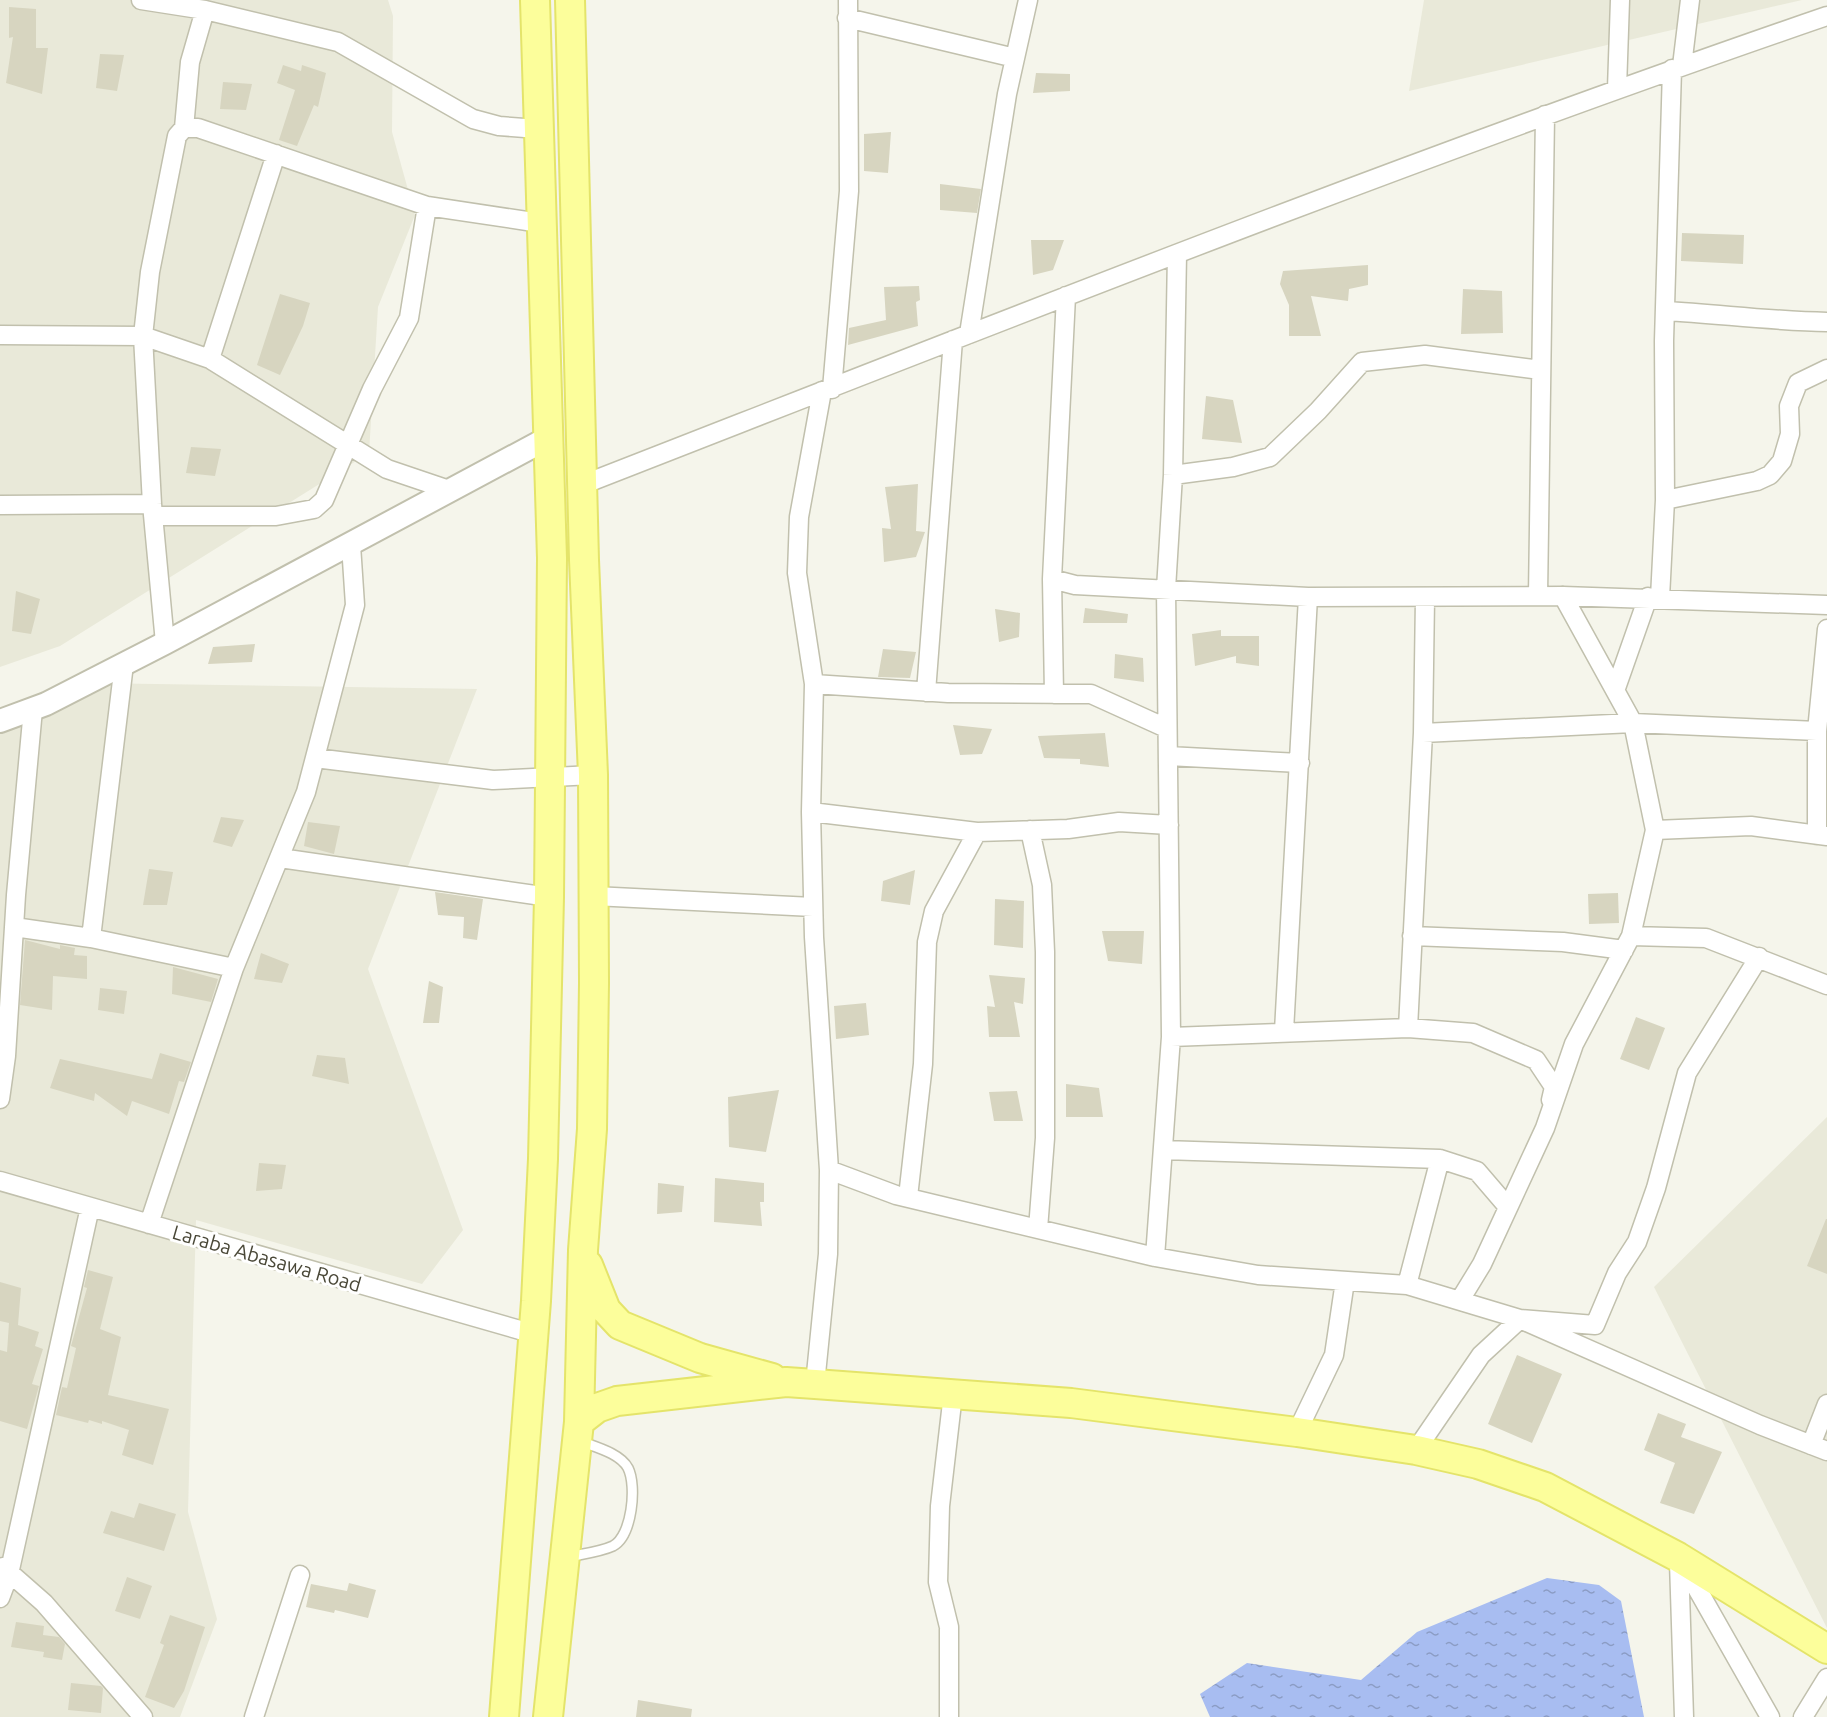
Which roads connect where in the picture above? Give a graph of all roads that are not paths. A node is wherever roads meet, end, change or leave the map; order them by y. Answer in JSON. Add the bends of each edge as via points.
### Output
{"nodes":[{"id":1,"x":146,"y":0,"type":"edge"},
{"id":2,"x":535,"y":0,"type":"edge"},
{"id":3,"x":570,"y":0,"type":"edge"},
{"id":4,"x":1028,"y":0,"type":"edge"},
{"id":5,"x":1620,"y":0,"type":"edge"},
{"id":6,"x":1690,"y":0,"type":"edge"},
{"id":7,"x":847,"y":9,"type":"edge"},
{"id":8,"x":205,"y":10,"type":"junction"},
{"id":9,"x":1827,"y":16,"type":"edge"},
{"id":10,"x":1015,"y":58,"type":"junction"},
{"id":11,"x":1677,"y":67,"type":"junction"},
{"id":12,"x":1617,"y":89,"type":"junction"},
{"id":13,"x":1545,"y":115,"type":"junction"},
{"id":14,"x":184,"y":128,"type":"junction"},
{"id":15,"x":538,"y":129,"type":"junction"},
{"id":16,"x":276,"y":154,"type":"junction"},
{"id":17,"x":427,"y":206,"type":"junction"},
{"id":18,"x":540,"y":223,"type":"junction"},
{"id":19,"x":1177,"y":254,"type":"junction"},
{"id":20,"x":1066,"y":296,"type":"junction"},
{"id":21,"x":1665,"y":311,"type":"junction"},
{"id":22,"x":1827,"y":322,"type":"edge"},
{"id":23,"x":0,"y":335,"type":"edge"},
{"id":24,"x":143,"y":336,"type":"junction"},
{"id":25,"x":961,"y":337,"type":"junction"},
{"id":26,"x":210,"y":359,"type":"junction"},
{"id":27,"x":1827,"y":369,"type":"edge"},
{"id":28,"x":1541,"y":370,"type":"junction"},
{"id":29,"x":827,"y":390,"type":"junction"},
{"id":30,"x":548,"y":438,"type":"junction"},
{"id":31,"x":347,"y":446,"type":"junction"},
{"id":32,"x":1173,"y":475,"type":"junction"},
{"id":33,"x":582,"y":485,"type":"junction"},
{"id":34,"x":452,"y":490,"type":"junction"},
{"id":35,"x":1665,"y":500,"type":"junction"},
{"id":36,"x":152,"y":510,"type":"junction"},
{"id":37,"x":2,"y":511,"type":"edge"},
{"id":38,"x":351,"y":545,"type":"junction"},
{"id":39,"x":1052,"y":579,"type":"junction"},
{"id":40,"x":1166,"y":590,"type":"junction"},
{"id":41,"x":1538,"y":596,"type":"junction"},
{"id":42,"x":1563,"y":596,"type":"junction"},
{"id":43,"x":1308,"y":597,"type":"junction"},
{"id":44,"x":1425,"y":598,"type":"junction"},
{"id":45,"x":1654,"y":598,"type":"junction"},
{"id":46,"x":1827,"y":605,"type":"edge"},
{"id":47,"x":1827,"y":629,"type":"edge"},
{"id":48,"x":165,"y":643,"type":"junction"},
{"id":49,"x":124,"y":664,"type":"junction"},
{"id":50,"x":814,"y":684,"type":"junction"},
{"id":51,"x":1616,"y":688,"type":"junction"},
{"id":52,"x":926,"y":692,"type":"junction"},
{"id":53,"x":1054,"y":694,"type":"junction"},
{"id":54,"x":33,"y":709,"type":"junction"},
{"id":55,"x":0,"y":721,"type":"edge"},
{"id":56,"x":1633,"y":723,"type":"junction"},
{"id":57,"x":1166,"y":728,"type":"junction"},
{"id":58,"x":1817,"y":731,"type":"junction"},
{"id":59,"x":1423,"y":733,"type":"junction"},
{"id":60,"x":1168,"y":756,"type":"junction"},
{"id":61,"x":315,"y":758,"type":"junction"},
{"id":62,"x":1300,"y":763,"type":"junction"},
{"id":63,"x":593,"y":775,"type":"junction"},
{"id":64,"x":549,"y":777,"type":"junction"},
{"id":65,"x":811,"y":812,"type":"junction"},
{"id":66,"x":1169,"y":825,"type":"junction"},
{"id":67,"x":1030,"y":830,"type":"junction"},
{"id":68,"x":1655,"y":830,"type":"junction"},
{"id":69,"x":977,"y":832,"type":"junction"},
{"id":70,"x":1822,"y":835,"type":"edge"},
{"id":71,"x":280,"y":858,"type":"junction"},
{"id":72,"x":594,"y":896,"type":"junction"},
{"id":73,"x":549,"y":897,"type":"junction"},
{"id":74,"x":813,"y":907,"type":"junction"},
{"id":75,"x":14,"y":927,"type":"junction"},
{"id":76,"x":1412,"y":936,"type":"junction"},
{"id":77,"x":91,"y":938,"type":"junction"},
{"id":78,"x":1628,"y":943,"type":"junction"},
{"id":79,"x":1759,"y":957,"type":"junction"},
{"id":80,"x":234,"y":968,"type":"junction"},
{"id":81,"x":1827,"y":985,"type":"edge"},
{"id":82,"x":1407,"y":1028,"type":"junction"},
{"id":83,"x":1284,"y":1031,"type":"junction"},
{"id":84,"x":1171,"y":1037,"type":"junction"},
{"id":85,"x":0,"y":1099,"type":"edge"},
{"id":86,"x":1545,"y":1128,"type":"junction"},
{"id":87,"x":1163,"y":1150,"type":"junction"},
{"id":88,"x":1440,"y":1160,"type":"junction"},
{"id":89,"x":829,"y":1170,"type":"junction"},
{"id":90,"x":0,"y":1181,"type":"edge"},
{"id":91,"x":908,"y":1197,"type":"junction"},
{"id":92,"x":1507,"y":1206,"type":"junction"},
{"id":93,"x":90,"y":1207,"type":"junction"},
{"id":94,"x":149,"y":1224,"type":"junction"},
{"id":95,"x":1038,"y":1229,"type":"junction"},
{"id":96,"x":583,"y":1250,"type":"junction"},
{"id":97,"x":1155,"y":1257,"type":"junction"},
{"id":98,"x":1345,"y":1281,"type":"junction"},
{"id":99,"x":1407,"y":1285,"type":"junction"},
{"id":100,"x":1460,"y":1300,"type":"junction"},
{"id":101,"x":1520,"y":1319,"type":"junction"},
{"id":102,"x":534,"y":1334,"type":"junction"},
{"id":103,"x":786,"y":1382,"type":"junction"},
{"id":104,"x":815,"y":1384,"type":"junction"},
{"id":105,"x":953,"y":1394,"type":"junction"},
{"id":106,"x":1827,"y":1404,"type":"edge"},
{"id":107,"x":578,"y":1431,"type":"junction"},
{"id":108,"x":1297,"y":1432,"type":"junction"},
{"id":109,"x":1819,"y":1448,"type":"edge"},
{"id":110,"x":1416,"y":1450,"type":"junction"},
{"id":111,"x":1678,"y":1557,"type":"junction"},
{"id":112,"x":566,"y":1558,"type":"junction"},
{"id":113,"x":5,"y":1569,"type":"edge"},
{"id":114,"x":300,"y":1575,"type":"dead end"},
{"id":115,"x":0,"y":1598,"type":"edge"},
{"id":116,"x":1827,"y":1649,"type":"edge"},
{"id":117,"x":1827,"y":1678,"type":"edge"},
{"id":118,"x":143,"y":1717,"type":"edge"},
{"id":119,"x":254,"y":1717,"type":"edge"},
{"id":120,"x":504,"y":1717,"type":"edge"},
{"id":121,"x":548,"y":1717,"type":"edge"},
{"id":122,"x":949,"y":1717,"type":"edge"},
{"id":123,"x":1684,"y":1717,"type":"edge"},
{"id":124,"x":1770,"y":1717,"type":"edge"},
{"id":125,"x":1803,"y":1717,"type":"edge"}],
"edges":[{"from":1,"to":8,"type":"street"},
{"from":2,"to":15,"type":"main road"},
{"from":3,"to":33,"type":"main road"},
{"from":4,"to":10,"type":"street"},
{"from":5,"to":12,"type":"street"},
{"from":6,"to":11,"type":"street"},
{"from":7,"to":10,"type":"street"},
{"from":7,"to":29,"type":"street","via":[[849,191]]},
{"from":8,"to":14,"type":"street","via":[[190,62]]},
{"from":8,"to":15,"type":"street","via":[[338,42],[473,119]]},
{"from":9,"to":11,"type":"street"},
{"from":10,"to":25,"type":"street"},
{"from":11,"to":12,"type":"street"},
{"from":11,"to":21,"type":"street"},
{"from":12,"to":13,"type":"street"},
{"from":13,"to":19,"type":"street"},
{"from":13,"to":28,"type":"street"},
{"from":14,"to":16,"type":"street","via":[[198,128]]},
{"from":14,"to":24,"type":"street","via":[[177,136],[150,272]]},
{"from":15,"to":18,"type":"main road"},
{"from":16,"to":17,"type":"street"},
{"from":16,"to":26,"type":"street"},
{"from":17,"to":18,"type":"street"},
{"from":17,"to":31,"type":"street","via":[[408,318]]},
{"from":18,"to":30,"type":"main road"},
{"from":19,"to":20,"type":"street"},
{"from":19,"to":32,"type":"street"},
{"from":20,"to":25,"type":"street"},
{"from":20,"to":39,"type":"street"},
{"from":21,"to":22,"type":"street"},
{"from":21,"to":35,"type":"street"},
{"from":23,"to":24,"type":"street"},
{"from":24,"to":26,"type":"street"},
{"from":24,"to":36,"type":"street"},
{"from":25,"to":29,"type":"street"},
{"from":25,"to":52,"type":"street"},
{"from":26,"to":31,"type":"street"},
{"from":27,"to":35,"type":"street","via":[[1798,383],[1788,406],[1790,434],[1782,461],[1770,475]]},
{"from":28,"to":32,"type":"street","via":[[1425,355],[1362,362],[1269,457],[1233,467]]},
{"from":28,"to":41,"type":"street"},
{"from":29,"to":33,"type":"street"},
{"from":29,"to":50,"type":"street","via":[[799,517],[797,573]]},
{"from":30,"to":34,"type":"street"},
{"from":30,"to":64,"type":"main road","via":[[552,558]]},
{"from":31,"to":34,"type":"street","via":[[387,469]]},
{"from":31,"to":36,"type":"street","via":[[324,500],[314,509],[276,516]]},
{"from":32,"to":40,"type":"street"},
{"from":33,"to":63,"type":"main road"},
{"from":34,"to":38,"type":"street"},
{"from":35,"to":45,"type":"street"},
{"from":36,"to":37,"type":"street"},
{"from":36,"to":48,"type":"street"},
{"from":38,"to":48,"type":"street"},
{"from":38,"to":61,"type":"street","via":[[355,605]]},
{"from":39,"to":40,"type":"street","via":[[1075,585]]},
{"from":39,"to":53,"type":"street"},
{"from":40,"to":43,"type":"street"},
{"from":40,"to":57,"type":"street"},
{"from":41,"to":42,"type":"street"},
{"from":41,"to":44,"type":"street"},
{"from":42,"to":45,"type":"street"},
{"from":42,"to":51,"type":"street"},
{"from":43,"to":44,"type":"street"},
{"from":43,"to":62,"type":"street"},
{"from":44,"to":59,"type":"street"},
{"from":45,"to":46,"type":"street"},
{"from":45,"to":51,"type":"street"},
{"from":47,"to":58,"type":"street"},
{"from":48,"to":49,"type":"street"},
{"from":49,"to":54,"type":"street"},
{"from":49,"to":77,"type":"street"},
{"from":50,"to":52,"type":"street"},
{"from":50,"to":65,"type":"street"},
{"from":51,"to":56,"type":"street"},
{"from":52,"to":53,"type":"street"},
{"from":53,"to":57,"type":"street","via":[[1091,694]]},
{"from":54,"to":55,"type":"street"},
{"from":54,"to":75,"type":"street"},
{"from":56,"to":58,"type":"street"},
{"from":56,"to":59,"type":"street"},
{"from":56,"to":68,"type":"street"},
{"from":57,"to":60,"type":"street"},
{"from":58,"to":70,"type":"street"},
{"from":59,"to":76,"type":"street"},
{"from":60,"to":62,"type":"street"},
{"from":60,"to":66,"type":"street"},
{"from":61,"to":64,"type":"street","via":[[453,777]]},
{"from":61,"to":71,"type":"street"},
{"from":62,"to":83,"type":"street"},
{"from":63,"to":64,"type":"street"},
{"from":63,"to":72,"type":"main road"},
{"from":64,"to":73,"type":"main road"},
{"from":65,"to":69,"type":"street"},
{"from":65,"to":74,"type":"street"},
{"from":66,"to":67,"type":"street","via":[[1119,822]]},
{"from":66,"to":84,"type":"street"},
{"from":67,"to":69,"type":"street"},
{"from":67,"to":95,"type":"street","via":[[1042,885],[1045,952],[1045,1138]]},
{"from":68,"to":70,"type":"street","via":[[1751,826]]},
{"from":68,"to":78,"type":"street"},
{"from":69,"to":91,"type":"street","via":[[934,912],[927,942],[923,1064]]},
{"from":71,"to":73,"type":"street"},
{"from":71,"to":80,"type":"street"},
{"from":72,"to":74,"type":"street"},
{"from":72,"to":96,"type":"main road","via":[[592,1129]]},
{"from":73,"to":102,"type":"main road"},
{"from":74,"to":89,"type":"street"},
{"from":75,"to":77,"type":"street"},
{"from":75,"to":85,"type":"street"},
{"from":76,"to":78,"type":"street"},
{"from":76,"to":82,"type":"street"},
{"from":77,"to":80,"type":"street"},
{"from":78,"to":79,"type":"street","via":[[1706,938]]},
{"from":78,"to":86,"type":"street","via":[[1574,1044]]},
{"from":79,"to":81,"type":"street"},
{"from":79,"to":101,"type":"street","via":[[1687,1073],[1637,1242],[1617,1273],[1595,1325]]},
{"from":80,"to":94,"type":"street"},
{"from":82,"to":83,"type":"street"},
{"from":82,"to":86,"type":"street","via":[[1473,1033],[1536,1060],[1554,1087]]},
{"from":83,"to":84,"type":"street"},
{"from":84,"to":87,"type":"street"},
{"from":86,"to":92,"type":"street"},
{"from":87,"to":88,"type":"street"},
{"from":87,"to":97,"type":"street"},
{"from":88,"to":92,"type":"street","via":[[1477,1171]]},
{"from":88,"to":99,"type":"street"},
{"from":89,"to":91,"type":"street"},
{"from":89,"to":104,"type":"street","via":[[828,1254]]},
{"from":90,"to":93,"type":"street","name":"Laraba Abasawa Road"},
{"from":91,"to":95,"type":"street"},
{"from":92,"to":100,"type":"street","via":[[1482,1264]]},
{"from":93,"to":94,"type":"street","name":"Laraba Abasawa Road"},
{"from":93,"to":113,"type":"street"},
{"from":94,"to":102,"type":"street","name":"Laraba Abasawa Road"},
{"from":95,"to":97,"type":"street"},
{"from":96,"to":103,"type":"main road","via":[[606,1310],[620,1325],[700,1358]]},
{"from":96,"to":107,"type":"main road"},
{"from":97,"to":98,"type":"street","via":[[1258,1275]]},
{"from":98,"to":99,"type":"street"},
{"from":98,"to":108,"type":"street","via":[[1334,1355]]},
{"from":99,"to":100,"type":"street"},
{"from":100,"to":101,"type":"street"},
{"from":101,"to":109,"type":"street"},
{"from":101,"to":110,"type":"street","via":[[1481,1355]]},
{"from":102,"to":120,"type":"main road"},
{"from":103,"to":104,"type":"main road"},
{"from":103,"to":107,"type":"main road","via":[[616,1401],[597,1408]]},
{"from":104,"to":105,"type":"main road"},
{"from":105,"to":108,"type":"main road","via":[[1071,1403]]},
{"from":105,"to":122,"type":"street","via":[[940,1506],[938,1582],[949,1627]]},
{"from":106,"to":109,"type":"street"},
{"from":107,"to":112,"type":"main road"},
{"from":107,"to":112,"type":"lane","via":[[628,1468],[632,1486],[630,1515],[626,1533],[615,1545]]},
{"from":108,"to":110,"type":"main road"},
{"from":110,"to":111,"type":"main road","via":[[1478,1464],[1545,1487]]},
{"from":111,"to":116,"type":"main road"},
{"from":111,"to":123,"type":"street"},
{"from":111,"to":124,"type":"street"},
{"from":112,"to":121,"type":"main road"},
{"from":113,"to":115,"type":"street"},
{"from":113,"to":118,"type":"street","via":[[44,1603]]},
{"from":114,"to":119,"type":"street"},
{"from":117,"to":125,"type":"street"}]}
